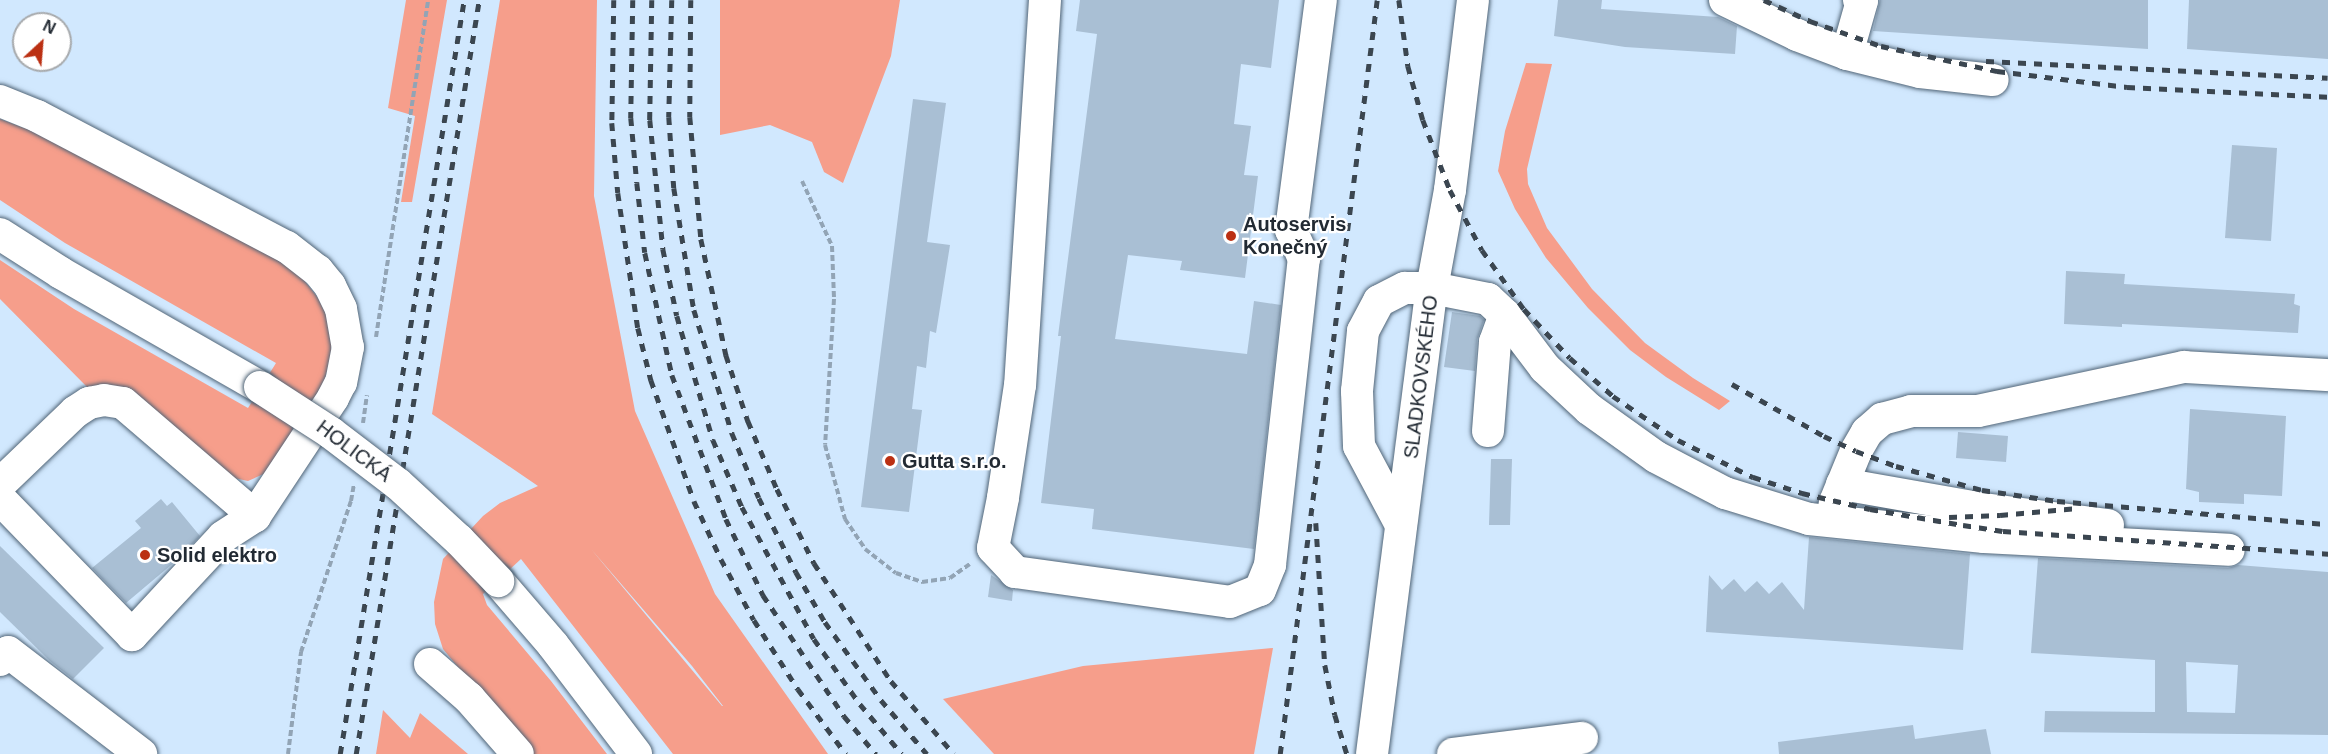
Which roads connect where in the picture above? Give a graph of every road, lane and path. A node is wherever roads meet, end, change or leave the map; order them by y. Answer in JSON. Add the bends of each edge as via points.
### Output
{"nodes":[{"id":1,"x":428,"y":0,"type":"edge"},
{"id":2,"x":1045,"y":0,"type":"edge"},
{"id":3,"x":1321,"y":0,"type":"edge"},
{"id":4,"x":1473,"y":0,"type":"edge"},
{"id":5,"x":1725,"y":0,"type":"edge"},
{"id":6,"x":1859,"y":0,"type":"edge"},
{"id":7,"x":1847,"y":54,"type":"junction"},
{"id":8,"x":1993,"y":80,"type":"dead end"},
{"id":9,"x":0,"y":101,"type":"edge"},
{"id":10,"x":802,"y":181,"type":"dead end"},
{"id":11,"x":0,"y":234,"type":"edge"},
{"id":12,"x":1432,"y":288,"type":"junction"},
{"id":13,"x":1505,"y":315,"type":"junction"},
{"id":14,"x":375,"y":347,"type":"dead end"},
{"id":15,"x":2328,"y":375,"type":"edge"},
{"id":16,"x":368,"y":394,"type":"dead end"},
{"id":17,"x":362,"y":430,"type":"dead end"},
{"id":18,"x":1488,"y":431,"type":"dead end"},
{"id":19,"x":355,"y":477,"type":"dead end"},
{"id":20,"x":0,"y":483,"type":"edge"},
{"id":21,"x":1842,"y":484,"type":"junction"},
{"id":22,"x":0,"y":499,"type":"edge"},
{"id":23,"x":255,"y":516,"type":"junction"},
{"id":24,"x":1832,"y":522,"type":"junction"},
{"id":25,"x":1401,"y":525,"type":"junction"},
{"id":26,"x":2117,"y":526,"type":"dead end"},
{"id":27,"x":993,"y":548,"type":"junction"},
{"id":28,"x":2229,"y":550,"type":"dead end"},
{"id":29,"x":0,"y":660,"type":"edge"},
{"id":30,"x":430,"y":664,"type":"dead end"},
{"id":31,"x":1582,"y":738,"type":"dead end"},
{"id":32,"x":141,"y":754,"type":"edge"},
{"id":33,"x":288,"y":754,"type":"edge"},
{"id":34,"x":518,"y":754,"type":"edge"},
{"id":35,"x":636,"y":754,"type":"edge"},
{"id":36,"x":1372,"y":754,"type":"edge"},
{"id":37,"x":1453,"y":754,"type":"edge"}],
"edges":[{"from":1,"to":14,"type":"path"},
{"from":2,"to":27,"type":"street","via":[[1020,385]]},
{"from":3,"to":27,"type":"street","via":[[1291,230],[1304,259],[1303,271],[1270,565],[1260,590],[1230,602],[1015,572]]},
{"from":4,"to":12,"type":"street","name":"SLADKOVSKÉHO","via":[[1451,179]]},
{"from":5,"to":7,"type":"street"},
{"from":6,"to":7,"type":"street","via":[[1862,1]]},
{"from":7,"to":8,"type":"street","via":[[1920,72]]},
{"from":9,"to":23,"type":"street","via":[[37,116],[272,238],[303,259],[330,286],[346,326],[348,347],[341,382]]},
{"from":10,"to":27,"type":"path","via":[[832,246],[834,298],[825,445],[845,519],[866,549],[896,573],[922,582],[950,578]]},
{"from":11,"to":35,"type":"street","name":"HOLICKÁ","bridge":true,"via":[[260,387],[376,466],[446,527],[498,581],[554,645]]},
{"from":12,"to":13,"type":"street","via":[[1488,299]]},
{"from":12,"to":25,"type":"street","name":"SLADKOVSKÉHO"},
{"from":12,"to":25,"type":"street","via":[[1405,288],[1379,302],[1363,331],[1357,391],[1359,446]]},
{"from":13,"to":18,"type":"street","via":[[1495,342]]},
{"from":13,"to":24,"type":"street","via":[[1545,368],[1589,409],[1656,457],[1725,493],[1809,519]]},
{"from":15,"to":21,"type":"street","via":[[2184,366],[1978,411],[1911,411],[1882,419],[1867,432]]},
{"from":16,"to":17,"type":"path"},
{"from":19,"to":33,"type":"path","via":[[351,501],[301,652]]},
{"from":20,"to":23,"type":"street","via":[[75,412],[89,403],[105,400],[123,403]]},
{"from":21,"to":24,"type":"street"},
{"from":21,"to":26,"type":"street","via":[[1984,509]]},
{"from":22,"to":23,"type":"street","via":[[132,635],[223,537]]},
{"from":24,"to":28,"type":"street","via":[[1984,537]]},
{"from":25,"to":36,"type":"street","name":"SLADKOVSKÉHO"},
{"from":29,"to":32,"type":"street","via":[[8,652]]},
{"from":30,"to":34,"type":"street","via":[[469,698]]},
{"from":31,"to":37,"type":"street"}]}
